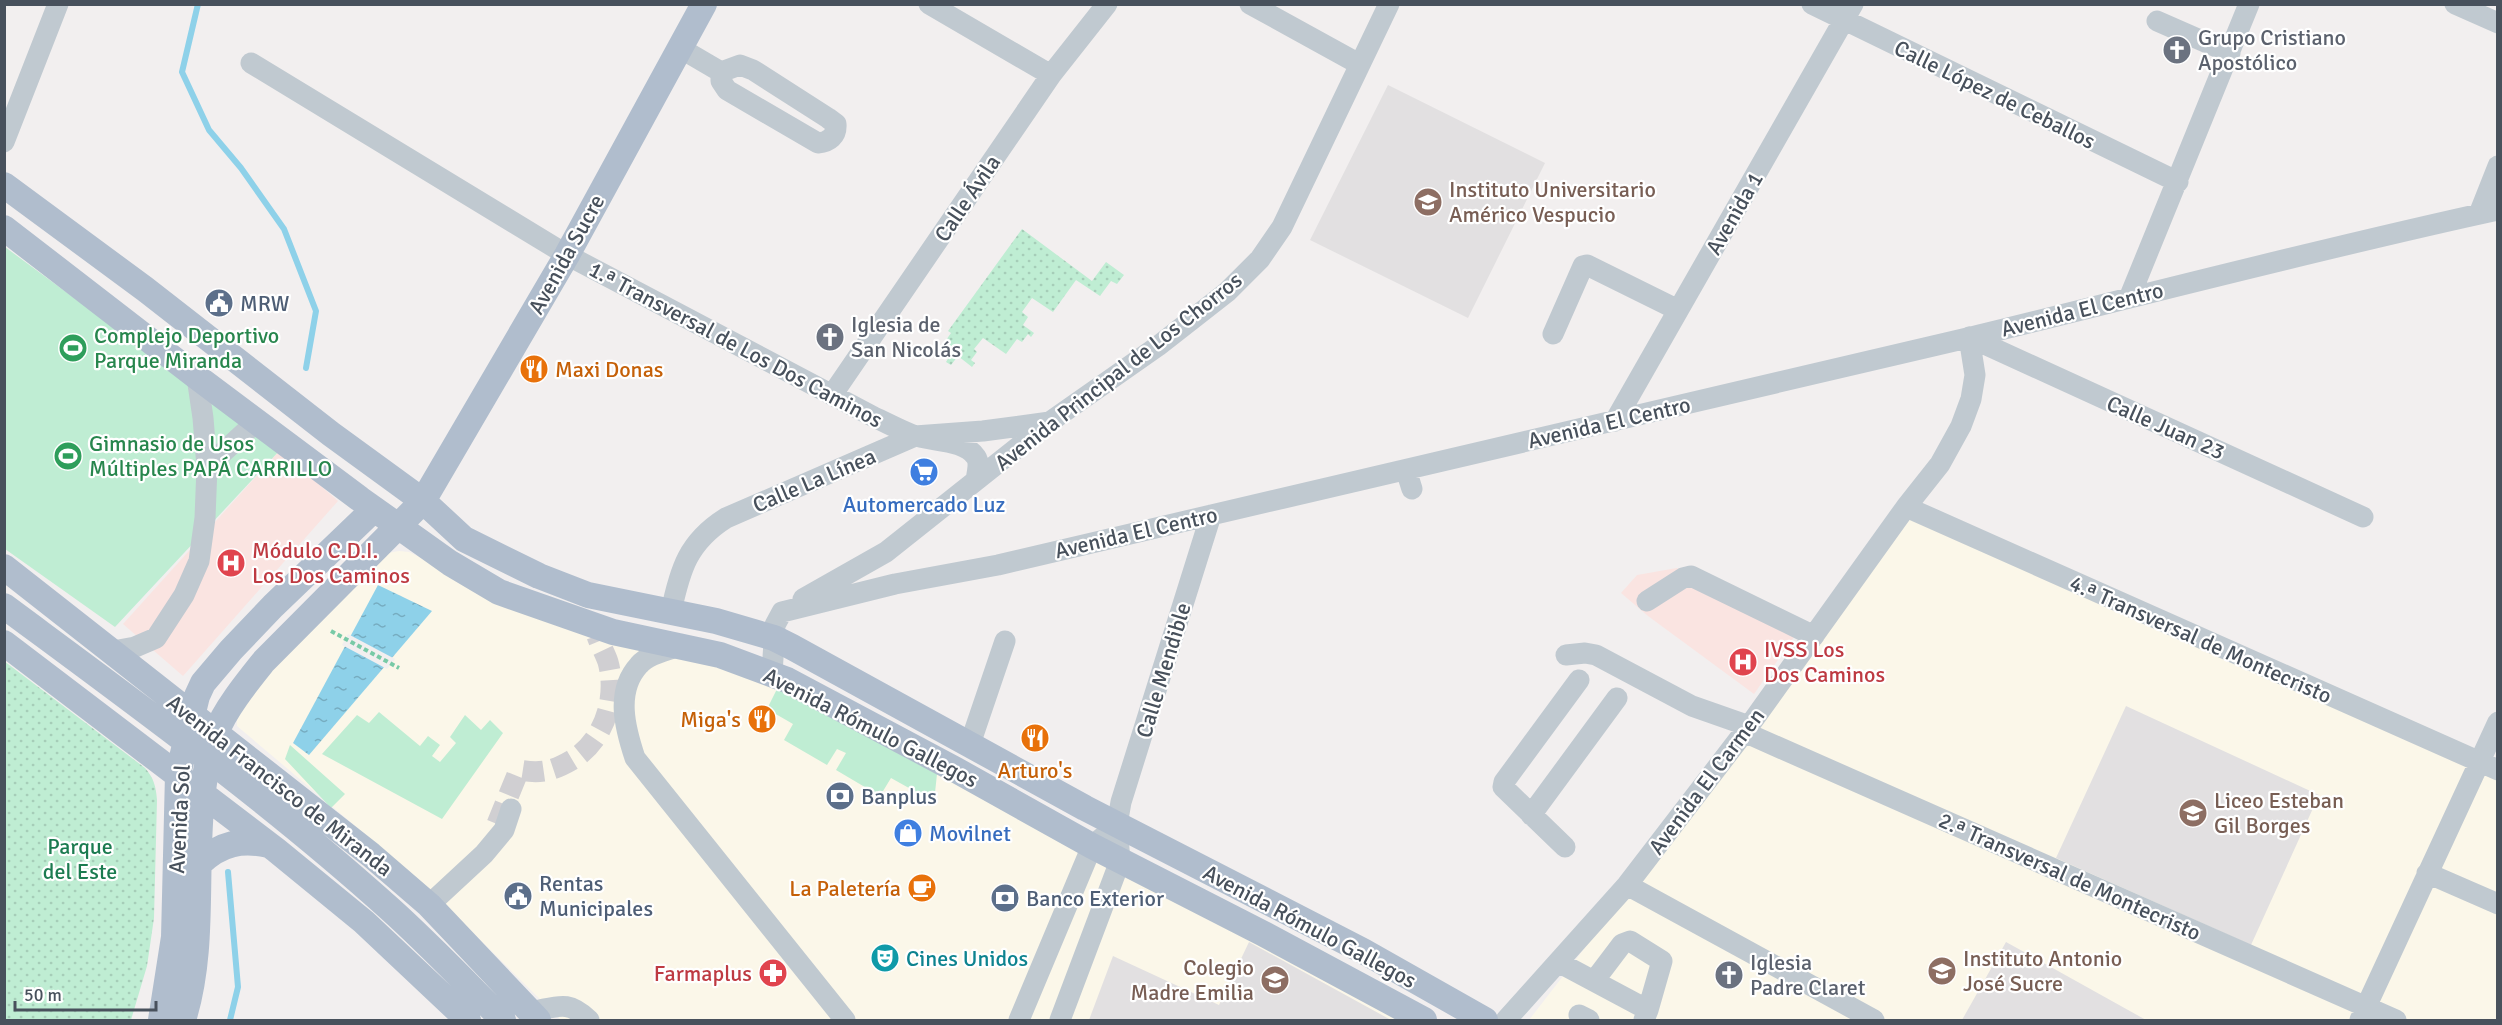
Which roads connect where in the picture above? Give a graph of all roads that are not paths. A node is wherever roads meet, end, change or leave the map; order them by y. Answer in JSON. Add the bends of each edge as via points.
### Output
{"nodes":[{"id":1,"x":58,"y":4,"type":"edge"},
{"id":2,"x":704,"y":4,"type":"edge"},
{"id":3,"x":929,"y":4,"type":"edge"},
{"id":4,"x":1107,"y":4,"type":"edge"},
{"id":5,"x":1250,"y":4,"type":"edge"},
{"id":6,"x":1389,"y":4,"type":"edge"},
{"id":7,"x":1812,"y":4,"type":"edge"},
{"id":8,"x":2249,"y":4,"type":"edge"},
{"id":9,"x":2455,"y":4,"type":"edge"},
{"id":10,"x":1848,"y":13,"type":"edge"},
{"id":11,"x":2157,"y":21,"type":"dead end"},
{"id":12,"x":2498,"y":23,"type":"edge"},
{"id":13,"x":680,"y":48,"type":"junction"},
{"id":14,"x":2230,"y":53,"type":"junction"},
{"id":15,"x":251,"y":63,"type":"dead end"},
{"id":16,"x":1359,"y":64,"type":"junction"},
{"id":17,"x":721,"y":72,"type":"junction"},
{"id":18,"x":1051,"y":75,"type":"junction"},
{"id":19,"x":4,"y":142,"type":"edge"},
{"id":20,"x":2498,"y":166,"type":"edge"},
{"id":21,"x":2178,"y":182,"type":"junction"},
{"id":22,"x":4,"y":185,"type":"edge"},
{"id":23,"x":2488,"y":212,"type":"edge"},
{"id":24,"x":4,"y":228,"type":"edge"},
{"id":25,"x":567,"y":255,"type":"junction"},
{"id":26,"x":2130,"y":296,"type":"junction"},
{"id":27,"x":1678,"y":310,"type":"junction"},
{"id":28,"x":1553,"y":334,"type":"dead end"},
{"id":29,"x":1969,"y":337,"type":"junction"},
{"id":30,"x":197,"y":377,"type":"junction"},
{"id":31,"x":832,"y":395,"type":"junction"},
{"id":32,"x":1615,"y":421,"type":"junction"},
{"id":33,"x":256,"y":422,"type":"junction"},
{"id":34,"x":1051,"y":422,"type":"junction"},
{"id":35,"x":915,"y":436,"type":"junction"},
{"id":36,"x":207,"y":467,"type":"junction"},
{"id":37,"x":976,"y":480,"type":"junction"},
{"id":38,"x":423,"y":501,"type":"junction"},
{"id":39,"x":1906,"y":507,"type":"junction"},
{"id":40,"x":374,"y":509,"type":"junction"},
{"id":41,"x":1211,"y":515,"type":"junction"},
{"id":42,"x":2363,"y":517,"type":"dead end"},
{"id":43,"x":398,"y":528,"type":"junction"},
{"id":44,"x":886,"y":552,"type":"junction"},
{"id":45,"x":4,"y":567,"type":"edge"},
{"id":46,"x":845,"y":575,"type":"junction"},
{"id":47,"x":895,"y":584,"type":"junction"},
{"id":48,"x":857,"y":593,"type":"junction"},
{"id":49,"x":1647,"y":601,"type":"dead end"},
{"id":50,"x":4,"y":606,"type":"edge"},
{"id":51,"x":671,"y":612,"type":"junction"},
{"id":52,"x":782,"y":612,"type":"junction"},
{"id":53,"x":1814,"y":636,"type":"junction"},
{"id":54,"x":774,"y":638,"type":"junction"},
{"id":55,"x":1005,"y":641,"type":"dead end"},
{"id":56,"x":4,"y":643,"type":"edge"},
{"id":57,"x":681,"y":646,"type":"junction"},
{"id":58,"x":113,"y":651,"type":"junction"},
{"id":59,"x":1566,"y":655,"type":"dead end"},
{"id":60,"x":772,"y":674,"type":"junction"},
{"id":61,"x":1579,"y":680,"type":"dead end"},
{"id":62,"x":151,"y":682,"type":"junction"},
{"id":63,"x":1617,"y":698,"type":"dead end"},
{"id":64,"x":192,"y":715,"type":"junction"},
{"id":65,"x":2498,"y":722,"type":"edge"},
{"id":66,"x":1746,"y":729,"type":"junction"},
{"id":67,"x":216,"y":732,"type":"junction"},
{"id":68,"x":129,"y":736,"type":"junction"},
{"id":69,"x":970,"y":744,"type":"junction"},
{"id":70,"x":2489,"y":766,"type":"edge"},
{"id":71,"x":178,"y":774,"type":"junction"},
{"id":72,"x":202,"y":794,"type":"junction"},
{"id":73,"x":310,"y":806,"type":"junction"},
{"id":74,"x":1531,"y":815,"type":"junction"},
{"id":75,"x":504,"y":817,"type":"tunnel mouth"},
{"id":76,"x":1117,"y":825,"type":"junction"},
{"id":77,"x":1092,"y":846,"type":"junction"},
{"id":78,"x":1565,"y":847,"type":"dead end"},
{"id":79,"x":273,"y":848,"type":"junction"},
{"id":80,"x":1120,"y":861,"type":"junction"},
{"id":81,"x":200,"y":863,"type":"junction"},
{"id":82,"x":2427,"y":873,"type":"junction"},
{"id":83,"x":1627,"y":885,"type":"junction"},
{"id":84,"x":2498,"y":904,"type":"edge"},
{"id":85,"x":429,"y":905,"type":"junction"},
{"id":86,"x":1558,"y":962,"type":"junction"},
{"id":87,"x":1594,"y":981,"type":"junction"},
{"id":88,"x":2363,"y":1014,"type":"edge"},
{"id":89,"x":1646,"y":1015,"type":"edge"},
{"id":90,"x":534,"y":1016,"type":"edge"},
{"id":91,"x":161,"y":1020,"type":"edge"},
{"id":92,"x":183,"y":1020,"type":"edge"},
{"id":93,"x":468,"y":1020,"type":"edge"},
{"id":94,"x":502,"y":1020,"type":"edge"},
{"id":95,"x":589,"y":1020,"type":"edge"},
{"id":96,"x":845,"y":1020,"type":"edge"},
{"id":97,"x":1018,"y":1020,"type":"edge"},
{"id":98,"x":1060,"y":1020,"type":"edge"},
{"id":99,"x":1424,"y":1020,"type":"edge"},
{"id":100,"x":1485,"y":1020,"type":"edge"},
{"id":101,"x":1506,"y":1020,"type":"edge"},
{"id":102,"x":1874,"y":1020,"type":"edge"},
{"id":103,"x":2396,"y":1020,"type":"edge"}],
"edges":[{"from":1,"to":19,"type":"street"},
{"from":2,"to":13,"type":"main road","name":"Avenida Sucre"},
{"from":3,"to":18,"type":"street"},
{"from":4,"to":18,"type":"street","name":"Calle Ávila"},
{"from":5,"to":16,"type":"street"},
{"from":6,"to":16,"type":"street","name":"Avenida Principal de Los Chorros"},
{"from":7,"to":10,"type":"street","name":"Calle López de Ceballos"},
{"from":8,"to":14,"type":"street"},
{"from":9,"to":12,"type":"street"},
{"from":10,"to":21,"type":"street","name":"Calle López de Ceballos"},
{"from":10,"to":27,"type":"street","name":"Avenida 1"},
{"from":11,"to":14,"type":"street"},
{"from":13,"to":17,"type":"street"},
{"from":13,"to":25,"type":"main road","name":"Avenida Sucre"},
{"from":14,"to":21,"type":"street"},
{"from":15,"to":25,"type":"street","name":"1.ª Transversal de Los Dos Caminos"},
{"from":16,"to":34,"type":"street","name":"Avenida Principal de Los Chorros","via":[[1282,227],[1260,259],[1227,292],[1167,339]]},
{"from":17,"to":17,"type":"street","via":[[727,90],[818,143],[833,136],[836,124],[753,70],[740,65]]},
{"from":18,"to":31,"type":"street","name":"Calle Ávila"},
{"from":20,"to":23,"type":"street"},
{"from":21,"to":26,"type":"street"},
{"from":22,"to":38,"type":"main road","name":"Avenida Rómulo Gallegos"},
{"from":23,"to":26,"type":"street","name":"Avenida El Centro"},
{"from":24,"to":30,"type":"main road","name":"Avenida Rómulo Gallegos"},
{"from":25,"to":31,"type":"street","name":"1.ª Transversal de Los Dos Caminos"},
{"from":25,"to":38,"type":"main road","name":"Avenida Sucre"},
{"from":26,"to":29,"type":"street","name":"Avenida El Centro"},
{"from":27,"to":28,"type":"street","via":[[1583,266]]},
{"from":27,"to":32,"type":"street","name":"Avenida 1"},
{"from":29,"to":32,"type":"street","name":"Avenida El Centro"},
{"from":29,"to":39,"type":"street","name":"Avenida El Carmen","via":[[1975,375],[1961,426],[1940,464]]},
{"from":29,"to":42,"type":"street","name":"Calle Juan 23"},
{"from":30,"to":33,"type":"main road","name":"Avenida Rómulo Gallegos"},
{"from":30,"to":36,"type":"street"},
{"from":31,"to":35,"type":"street","name":"1.ª Transversal de Los Dos Caminos"},
{"from":32,"to":41,"type":"street","name":"Avenida El Centro","via":[[1409,480]]},
{"from":33,"to":36,"type":"street"},
{"from":33,"to":40,"type":"main road","name":"Avenida Rómulo Gallegos"},
{"from":34,"to":35,"type":"street","name":"Calle La Línea"},
{"from":34,"to":37,"type":"street","name":"Avenida Principal de Los Chorros"},
{"from":35,"to":37,"type":"street","name":"Avenida Principal de Los Chorros","via":[[968,451],[976,457]]},
{"from":35,"to":51,"type":"street","name":"Calle La Línea","via":[[726,518],[708,530],[687,558]]},
{"from":36,"to":58,"type":"street","via":[[199,561],[184,595],[156,639]]},
{"from":37,"to":44,"type":"street","name":"Avenida Principal de Los Chorros"},
{"from":38,"to":40,"type":"main road"},
{"from":38,"to":43,"type":"main road","name":"Avenida Sucre"},
{"from":38,"to":51,"type":"main road","name":"Avenida Rómulo Gallegos","via":[[464,539],[539,576],[588,595]]},
{"from":39,"to":53,"type":"street","name":"Avenida El Carmen"},
{"from":39,"to":70,"type":"street","name":"4.ª Transversal de Montecristo"},
{"from":40,"to":43,"type":"main road","name":"Avenida Rómulo Gallegos"},
{"from":40,"to":64,"type":"main road","name":"Avenida Sol","via":[[231,650],[203,683]]},
{"from":41,"to":47,"type":"street","name":"Avenida El Centro","via":[[998,565]]},
{"from":41,"to":76,"type":"street","name":"Calle Mendible"},
{"from":43,"to":57,"type":"main road","name":"Avenida Rómulo Gallegos","via":[[499,592],[591,630]]},
{"from":43,"to":67,"type":"main road","name":"Avenida Sol","via":[[264,661]]},
{"from":44,"to":46,"type":"street","name":"Avenida Principal de Los Chorros"},
{"from":44,"to":47,"type":"street","via":[[876,565],[876,575],[883,582]]},
{"from":45,"to":58,"type":"main road","name":"Avenida Francisco de Miranda"},
{"from":46,"to":48,"type":"street","via":[[847,585]]},
{"from":46,"to":52,"type":"street","name":"Avenida Principal de Los Chorros"},
{"from":47,"to":48,"type":"street","name":"Avenida El Centro"},
{"from":48,"to":52,"type":"street","name":"Avenida El Centro"},
{"from":49,"to":53,"type":"street","via":[[1690,576]]},
{"from":50,"to":94,"type":"main road","via":[[138,705],[338,863],[400,918]]},
{"from":51,"to":54,"type":"main road","name":"Avenida Rómulo Gallegos"},
{"from":52,"to":54,"type":"street"},
{"from":53,"to":66,"type":"street","name":"Avenida El Carmen"},
{"from":54,"to":60,"type":"street"},
{"from":54,"to":69,"type":"main road","name":"Avenida Rómulo Gallegos"},
{"from":55,"to":69,"type":"street"},
{"from":56,"to":68,"type":"main road"},
{"from":57,"to":60,"type":"main road","name":"Avenida Rómulo Gallegos"},
{"from":57,"to":96,"type":"street","via":[[640,663],[629,680],[623,712],[635,758]]},
{"from":58,"to":62,"type":"main road","name":"Avenida Francisco de Miranda"},
{"from":59,"to":66,"type":"street","name":"2.ª Transversal de Montecristo","via":[[1596,655],[1692,706]]},
{"from":60,"to":77,"type":"main road","name":"Avenida Rómulo Gallegos"},
{"from":61,"to":74,"type":"street","via":[[1503,782],[1504,791]]},
{"from":62,"to":64,"type":"main road","name":"Avenida Francisco de Miranda"},
{"from":62,"to":68,"type":"main road","via":[[168,698],[178,714],[177,721],[168,732]]},
{"from":63,"to":74,"type":"street"},
{"from":64,"to":67,"type":"main road","name":"Avenida Francisco de Miranda"},
{"from":64,"to":71,"type":"main road","name":"Avenida Sol"},
{"from":65,"to":70,"type":"street"},
{"from":66,"to":83,"type":"street","name":"Avenida El Carmen"},
{"from":66,"to":88,"type":"street","name":"2.ª Transversal de Montecristo"},
{"from":67,"to":72,"type":"main road","name":"Avenida Sol"},
{"from":67,"to":73,"type":"main road","name":"Avenida Francisco de Miranda"},
{"from":68,"to":71,"type":"main road"},
{"from":69,"to":76,"type":"main road","name":"Avenida Rómulo Gallegos"},
{"from":70,"to":82,"type":"street"},
{"from":71,"to":72,"type":"main road"},
{"from":71,"to":91,"type":"main road","name":"Avenida Sol","via":[[174,937]]},
{"from":72,"to":79,"type":"main road"},
{"from":72,"to":81,"type":"main road","name":"Avenida Sol"},
{"from":73,"to":79,"type":"main road","via":[[288,799],[276,809],[272,821]]},
{"from":73,"to":85,"type":"main road","name":"Avenida Francisco de Miranda"},
{"from":74,"to":78,"type":"street"},
{"from":75,"to":85,"type":"street","via":[[504,830],[484,854]]},
{"from":76,"to":77,"type":"street"},
{"from":76,"to":80,"type":"street","name":"Calle Mendible"},
{"from":76,"to":100,"type":"main road","name":"Avenida Rómulo Gallegos","via":[[1363,951]]},
{"from":77,"to":80,"type":"main road","name":"Avenida Rómulo Gallegos"},
{"from":77,"to":97,"type":"street"},
{"from":79,"to":81,"type":"main road","via":[[252,841],[235,842],[209,854]]},
{"from":79,"to":93,"type":"main road","via":[[364,922]]},
{"from":80,"to":98,"type":"street"},
{"from":80,"to":99,"type":"main road","name":"Avenida Rómulo Gallegos"},
{"from":81,"to":92,"type":"main road","name":"Avenida Sol","via":[[196,945]]},
{"from":82,"to":84,"type":"street"},
{"from":82,"to":88,"type":"street"},
{"from":83,"to":86,"type":"street","name":"Avenida El Carmen"},
{"from":83,"to":102,"type":"street"},
{"from":85,"to":90,"type":"main road","name":"Avenida Francisco de Miranda"},
{"from":86,"to":87,"type":"street"},
{"from":86,"to":101,"type":"street","name":"Avenida El Carmen"},
{"from":87,"to":89,"type":"street"},
{"from":87,"to":89,"type":"street","via":[[1622,944],[1630,941],[1662,961]]},
{"from":88,"to":103,"type":"street","name":"2.ª Transversal de Montecristo"},
{"from":90,"to":95,"type":"street","via":[[562,1006],[573,1007]]}]}
